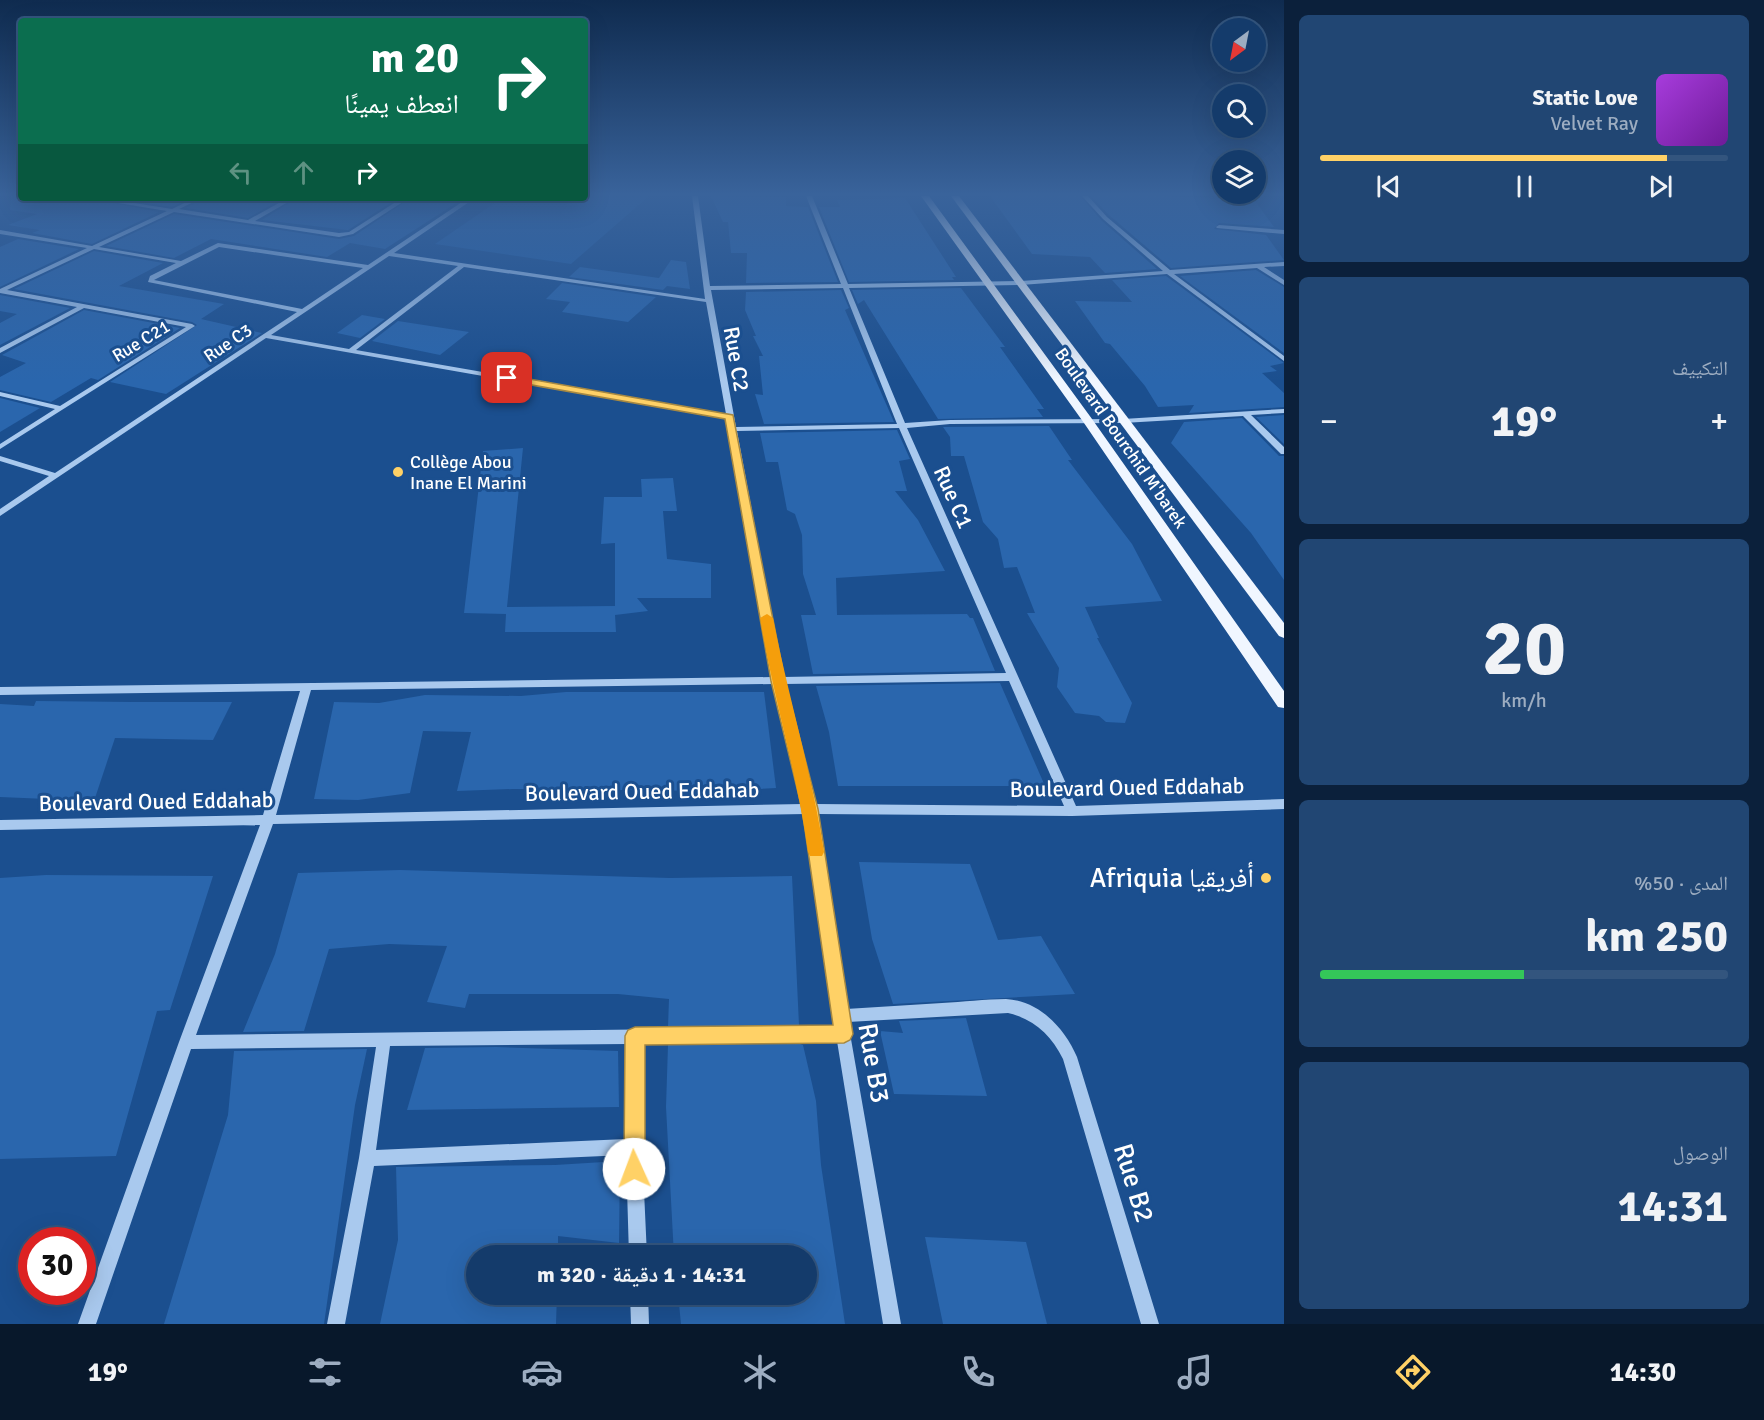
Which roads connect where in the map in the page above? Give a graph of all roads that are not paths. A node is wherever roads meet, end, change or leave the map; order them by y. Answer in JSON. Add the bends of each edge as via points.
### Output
{"nodes":[{"id":1,"x":72,"y":258,"type":"edge"},
{"id":2,"x":156,"y":258,"type":"edge"},
{"id":3,"x":189,"y":258,"type":"edge"},
{"id":4,"x":309,"y":258,"type":"edge"},
{"id":5,"x":383,"y":258,"type":"edge"},
{"id":6,"x":414,"y":258,"type":"edge"},
{"id":7,"x":703,"y":258,"type":"edge"},
{"id":8,"x":834,"y":258,"type":"edge"},
{"id":9,"x":968,"y":258,"type":"edge"},
{"id":10,"x":1002,"y":258,"type":"edge"},
{"id":11,"x":1151,"y":258,"type":"edge"},
{"id":12,"x":180,"y":262,"type":"junction"},
{"id":13,"x":1284,"y":264,"type":"edge"},
{"id":14,"x":463,"y":265,"type":"junction"},
{"id":15,"x":1258,"y":266,"type":"junction"},
{"id":16,"x":370,"y":267,"type":"junction"},
{"id":17,"x":1168,"y":272,"type":"junction"},
{"id":18,"x":986,"y":283,"type":"junction"},
{"id":19,"x":1021,"y":283,"type":"junction"},
{"id":20,"x":1284,"y":283,"type":"edge"},
{"id":21,"x":846,"y":285,"type":"junction"},
{"id":22,"x":707,"y":288,"type":"junction"},
{"id":23,"x":0,"y":291,"type":"edge"},
{"id":24,"x":709,"y":301,"type":"junction"},
{"id":25,"x":84,"y":306,"type":"junction"},
{"id":26,"x":303,"y":311,"type":"junction"},
{"id":27,"x":264,"y":336,"type":"junction"},
{"id":28,"x":0,"y":351,"type":"edge"},
{"id":29,"x":350,"y":351,"type":"junction"},
{"id":30,"x":1284,"y":359,"type":"edge"},
{"id":31,"x":0,"y":394,"type":"edge"},
{"id":32,"x":59,"y":408,"type":"junction"},
{"id":33,"x":1284,"y":411,"type":"edge"},
{"id":34,"x":1245,"y":414,"type":"junction"},
{"id":35,"x":729,"y":417,"type":"junction"},
{"id":36,"x":1088,"y":421,"type":"junction"},
{"id":37,"x":1123,"y":421,"type":"junction"},
{"id":38,"x":902,"y":426,"type":"junction"},
{"id":39,"x":733,"y":429,"type":"junction"},
{"id":40,"x":0,"y":447,"type":"edge"},
{"id":41,"x":1284,"y":452,"type":"edge"},
{"id":42,"x":0,"y":458,"type":"edge"},
{"id":43,"x":56,"y":476,"type":"junction"},
{"id":44,"x":0,"y":513,"type":"edge"},
{"id":45,"x":1284,"y":633,"type":"edge"},
{"id":46,"x":1014,"y":677,"type":"junction"},
{"id":47,"x":778,"y":681,"type":"junction"},
{"id":48,"x":306,"y":688,"type":"junction"},
{"id":49,"x":0,"y":691,"type":"edge"},
{"id":50,"x":1284,"y":703,"type":"edge"},
{"id":51,"x":1284,"y":804,"type":"edge"},
{"id":52,"x":810,"y":809,"type":"junction"},
{"id":53,"x":1072,"y":811,"type":"junction"},
{"id":54,"x":268,"y":820,"type":"junction"},
{"id":55,"x":0,"y":825,"type":"edge"},
{"id":56,"x":840,"y":1016,"type":"junction"},
{"id":57,"x":844,"y":1034,"type":"junction"},
{"id":58,"x":635,"y":1036,"type":"junction"},
{"id":59,"x":384,"y":1040,"type":"junction"},
{"id":60,"x":186,"y":1042,"type":"junction"},
{"id":61,"x":633,"y":1147,"type":"junction"},
{"id":62,"x":367,"y":1158,"type":"junction"},
{"id":63,"x":637,"y":1245,"type":"edge"},
{"id":64,"x":639,"y":1305,"type":"edge"},
{"id":65,"x":87,"y":1324,"type":"edge"},
{"id":66,"x":336,"y":1324,"type":"edge"},
{"id":67,"x":640,"y":1324,"type":"edge"},
{"id":68,"x":892,"y":1324,"type":"edge"},
{"id":69,"x":1150,"y":1324,"type":"edge"}],
"edges":[{"from":1,"to":23,"type":"street"},
{"from":2,"to":12,"type":"street"},
{"from":3,"to":12,"type":"street"},
{"from":4,"to":16,"type":"street"},
{"from":5,"to":16,"type":"street","name":"Rue C3"},
{"from":6,"to":14,"type":"street"},
{"from":7,"to":22,"type":"street","name":"Rue C2"},
{"from":8,"to":21,"type":"street","name":"Rue C1"},
{"from":9,"to":18,"type":"main road","name":"Boulevard Bourchid M'barek"},
{"from":10,"to":19,"type":"main road","name":"Boulevard Bourchid M'barek"},
{"from":11,"to":17,"type":"street"},
{"from":12,"to":26,"type":"street","via":[[150,281]]},
{"from":13,"to":15,"type":"street"},
{"from":14,"to":24,"type":"street"},
{"from":14,"to":29,"type":"street"},
{"from":15,"to":17,"type":"street"},
{"from":15,"to":20,"type":"street"},
{"from":16,"to":26,"type":"street","name":"Rue C3"},
{"from":17,"to":19,"type":"street"},
{"from":17,"to":30,"type":"street"},
{"from":18,"to":19,"type":"street"},
{"from":18,"to":21,"type":"street"},
{"from":18,"to":36,"type":"main road","name":"Boulevard Bourchid M'barek"},
{"from":19,"to":37,"type":"main road","name":"Boulevard Bourchid M'barek"},
{"from":21,"to":22,"type":"street"},
{"from":21,"to":38,"type":"street","name":"Rue C1"},
{"from":22,"to":24,"type":"street","name":"Rue C2"},
{"from":23,"to":25,"type":"street","name":"Rue C21"},
{"from":24,"to":35,"type":"street","name":"Rue C2"},
{"from":25,"to":28,"type":"street"},
{"from":25,"to":32,"type":"street","name":"Rue C21","via":[[192,326]]},
{"from":26,"to":27,"type":"street","name":"Rue C3"},
{"from":27,"to":29,"type":"street"},
{"from":27,"to":43,"type":"street","name":"Rue C3"},
{"from":29,"to":35,"type":"street"},
{"from":31,"to":32,"type":"street"},
{"from":32,"to":40,"type":"street","name":"Rue C21"},
{"from":33,"to":34,"type":"street"},
{"from":34,"to":37,"type":"street"},
{"from":34,"to":41,"type":"street"},
{"from":35,"to":39,"type":"street","name":"Rue C2"},
{"from":36,"to":37,"type":"street"},
{"from":36,"to":38,"type":"street"},
{"from":36,"to":50,"type":"main road","name":"Boulevard Bourchid M'barek"},
{"from":37,"to":45,"type":"main road","name":"Boulevard Bourchid M'barek"},
{"from":38,"to":39,"type":"street"},
{"from":38,"to":46,"type":"street","name":"Rue C1"},
{"from":39,"to":47,"type":"street","name":"Rue C2"},
{"from":42,"to":43,"type":"street"},
{"from":43,"to":44,"type":"street","name":"Rue C3"},
{"from":46,"to":47,"type":"street"},
{"from":46,"to":53,"type":"street","name":"Rue C1"},
{"from":47,"to":48,"type":"street"},
{"from":47,"to":52,"type":"street","name":"Rue C2"},
{"from":48,"to":49,"type":"street"},
{"from":48,"to":54,"type":"street"},
{"from":51,"to":53,"type":"street","name":"Boulevard Oued Eddahab"},
{"from":52,"to":53,"type":"street","name":"Boulevard Oued Eddahab"},
{"from":52,"to":54,"type":"street","name":"Boulevard Oued Eddahab"},
{"from":52,"to":56,"type":"street","name":"Rue B3"},
{"from":54,"to":55,"type":"street","name":"Boulevard Oued Eddahab"},
{"from":54,"to":60,"type":"street"},
{"from":56,"to":57,"type":"street","name":"Rue B3"},
{"from":56,"to":69,"type":"street","name":"Rue B2","via":[[1008,1006],[1025,1009],[1052,1026],[1070,1057]]},
{"from":57,"to":58,"type":"street"},
{"from":57,"to":68,"type":"street","name":"Rue B3"},
{"from":58,"to":59,"type":"street"},
{"from":58,"to":61,"type":"street"},
{"from":59,"to":60,"type":"street"},
{"from":59,"to":62,"type":"street"},
{"from":60,"to":65,"type":"street"},
{"from":61,"to":62,"type":"street"},
{"from":61,"to":63,"type":"street"},
{"from":62,"to":66,"type":"street"},
{"from":64,"to":67,"type":"street"}]}
